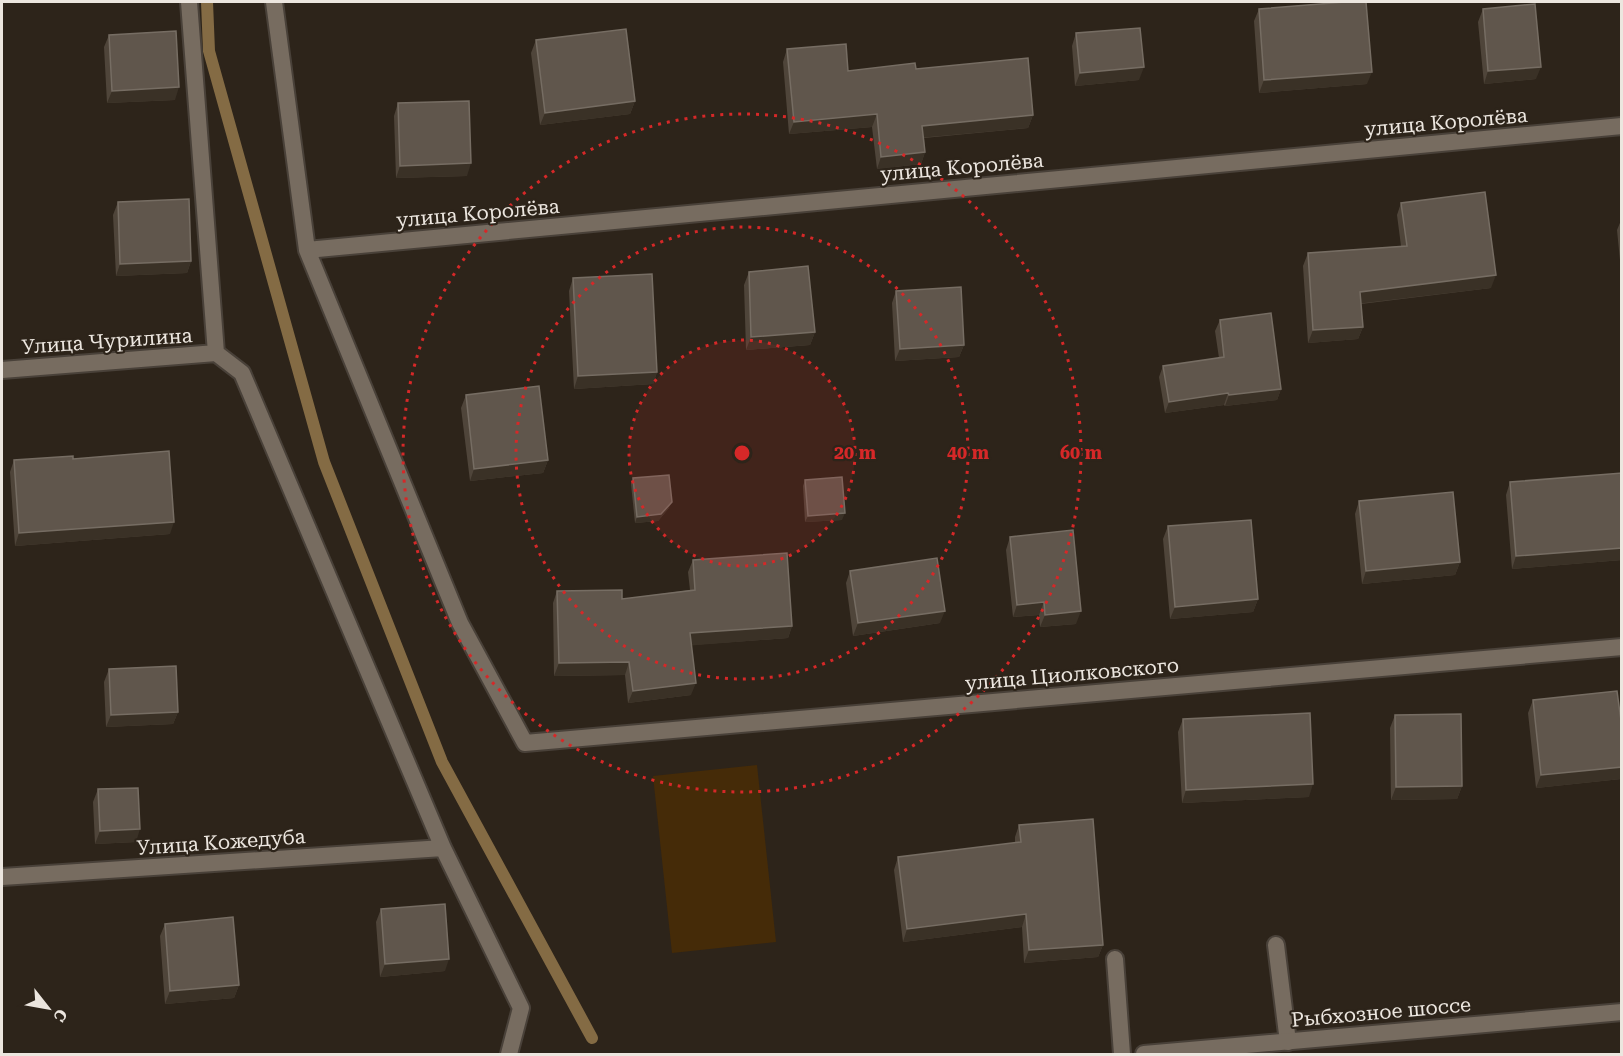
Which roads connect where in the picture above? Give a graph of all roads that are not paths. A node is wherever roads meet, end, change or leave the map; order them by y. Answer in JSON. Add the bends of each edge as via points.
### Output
{"nodes":[{"id":1,"x":189,"y":2,"type":"edge"},
{"id":2,"x":274,"y":2,"type":"edge"},
{"id":3,"x":1622,"y":126,"type":"edge"},
{"id":4,"x":307,"y":250,"type":"junction"},
{"id":5,"x":216,"y":353,"type":"junction"},
{"id":6,"x":2,"y":370,"type":"edge"},
{"id":7,"x":1622,"y":647,"type":"edge"},
{"id":8,"x":443,"y":848,"type":"junction"},
{"id":9,"x":2,"y":877,"type":"edge"},
{"id":10,"x":1276,"y":945,"type":"dead end"},
{"id":11,"x":1115,"y":959,"type":"dead end"},
{"id":12,"x":1622,"y":1012,"type":"edge"},
{"id":13,"x":1288,"y":1042,"type":"junction"},
{"id":14,"x":509,"y":1054,"type":"edge"},
{"id":15,"x":1122,"y":1054,"type":"edge"},
{"id":16,"x":1144,"y":1054,"type":"edge"}],
"edges":[{"from":1,"to":5,"type":"street"},
{"from":2,"to":4,"type":"street"},
{"from":3,"to":4,"type":"street","name":"улица Королёва"},
{"from":4,"to":7,"type":"street","name":"улица Циолковского","via":[[460,623],[525,743]]},
{"from":5,"to":6,"type":"street","name":"Улица Чурилина"},
{"from":5,"to":8,"type":"street","via":[[242,373]]},
{"from":8,"to":9,"type":"street","name":"Улица Кожедуба"},
{"from":8,"to":14,"type":"street","via":[[521,1008]]},
{"from":10,"to":13,"type":"street"},
{"from":11,"to":15,"type":"street"},
{"from":12,"to":13,"type":"street","name":"Рыбхозное шоссе"},
{"from":13,"to":16,"type":"street","name":"Рыбхозное шоссе"}]}
